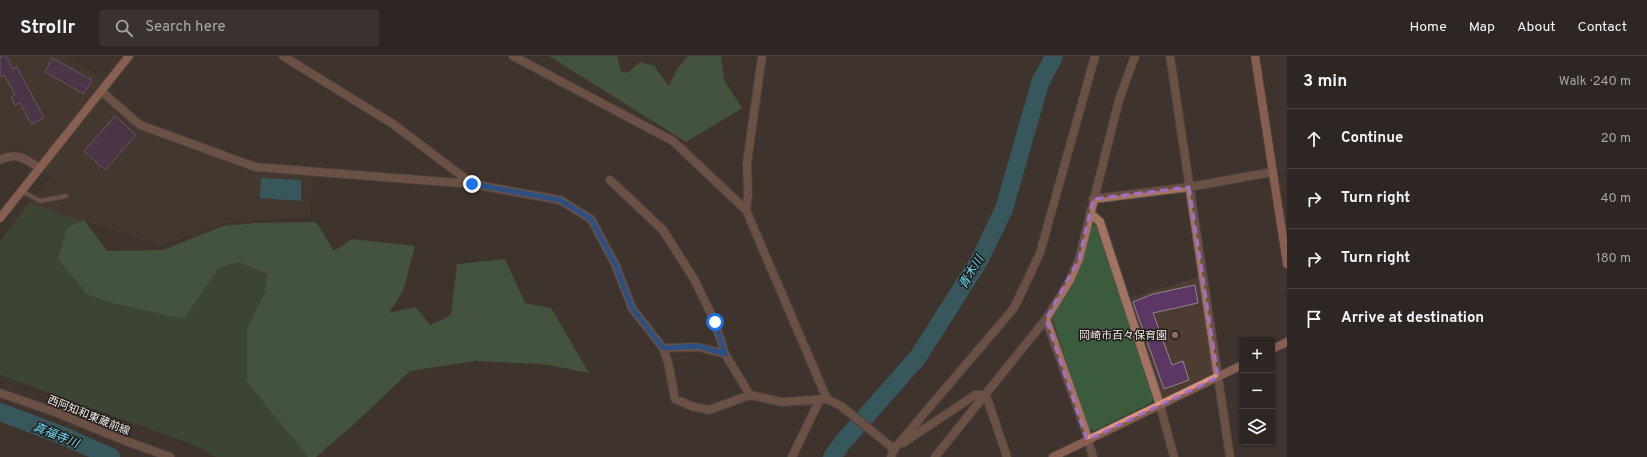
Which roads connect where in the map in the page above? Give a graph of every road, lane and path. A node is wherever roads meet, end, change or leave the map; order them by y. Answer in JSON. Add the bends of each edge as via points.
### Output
{"nodes":[{"id":1,"x":129,"y":56,"type":"edge"},
{"id":2,"x":283,"y":56,"type":"edge"},
{"id":3,"x":513,"y":56,"type":"edge"},
{"id":4,"x":762,"y":56,"type":"edge"},
{"id":5,"x":1095,"y":56,"type":"edge"},
{"id":6,"x":1135,"y":56,"type":"edge"},
{"id":7,"x":1170,"y":56,"type":"edge"},
{"id":8,"x":1255,"y":56,"type":"edge"},
{"id":9,"x":101,"y":91,"type":"junction"},
{"id":10,"x":0,"y":160,"type":"edge"},
{"id":11,"x":39,"y":168,"type":"junction"},
{"id":12,"x":1273,"y":172,"type":"junction"},
{"id":13,"x":610,"y":180,"type":"dead end"},
{"id":14,"x":472,"y":184,"type":"junction"},
{"id":15,"x":1189,"y":187,"type":"junction"},
{"id":16,"x":22,"y":191,"type":"junction"},
{"id":17,"x":66,"y":196,"type":"dead end"},
{"id":18,"x":1093,"y":200,"type":"junction"},
{"id":19,"x":746,"y":210,"type":"junction"},
{"id":20,"x":1090,"y":213,"type":"junction"},
{"id":21,"x":0,"y":218,"type":"edge"},
{"id":22,"x":1287,"y":264,"type":"edge"},
{"id":23,"x":1046,"y":319,"type":"junction"},
{"id":24,"x":1287,"y":342,"type":"edge"},
{"id":25,"x":663,"y":348,"type":"junction"},
{"id":26,"x":1275,"y":348,"type":"edge"},
{"id":27,"x":725,"y":354,"type":"junction"},
{"id":28,"x":1239,"y":366,"type":"edge"},
{"id":29,"x":1218,"y":377,"type":"junction"},
{"id":30,"x":0,"y":393,"type":"edge"},
{"id":31,"x":750,"y":395,"type":"junction"},
{"id":32,"x":986,"y":395,"type":"junction"},
{"id":33,"x":824,"y":399,"type":"junction"},
{"id":34,"x":1160,"y":405,"type":"junction"},
{"id":35,"x":1087,"y":440,"type":"junction"},
{"id":36,"x":894,"y":448,"type":"junction"},
{"id":37,"x":170,"y":457,"type":"edge"},
{"id":38,"x":792,"y":457,"type":"edge"},
{"id":39,"x":890,"y":457,"type":"edge"},
{"id":40,"x":936,"y":457,"type":"edge"},
{"id":41,"x":1007,"y":457,"type":"edge"},
{"id":42,"x":1053,"y":457,"type":"edge"},
{"id":43,"x":1093,"y":457,"type":"edge"},
{"id":44,"x":1174,"y":457,"type":"edge"},
{"id":45,"x":1230,"y":457,"type":"edge"}],
"edges":[{"from":1,"to":9,"type":"street"},
{"from":2,"to":14,"type":"street","via":[[393,124]]},
{"from":3,"to":19,"type":"street","via":[[674,141]]},
{"from":4,"to":19,"type":"street","via":[[747,163]]},
{"from":5,"to":36,"type":"street","via":[[1040,254],[1014,308]]},
{"from":6,"to":18,"type":"street","via":[[1119,100]]},
{"from":7,"to":15,"type":"street"},
{"from":8,"to":12,"type":"street"},
{"from":9,"to":11,"type":"street"},
{"from":9,"to":14,"type":"street","via":[[140,125],[255,167]]},
{"from":10,"to":11,"type":"street","via":[[9,156],[22,157]]},
{"from":11,"to":16,"type":"street"},
{"from":12,"to":15,"type":"street"},
{"from":12,"to":22,"type":"street"},
{"from":13,"to":27,"type":"street","via":[[664,230],[694,279],[712,315]]},
{"from":14,"to":25,"type":"street","via":[[560,200],[591,219],[615,264],[632,308]]},
{"from":15,"to":18,"type":"street"},
{"from":15,"to":29,"type":"street"},
{"from":16,"to":17,"type":"lane","via":[[40,201]]},
{"from":16,"to":21,"type":"street"},
{"from":18,"to":20,"type":"street"},
{"from":19,"to":33,"type":"street"},
{"from":20,"to":23,"type":"street","via":[[1079,259],[1070,280]]},
{"from":20,"to":34,"type":"street","via":[[1100,222]]},
{"from":23,"to":32,"type":"street"},
{"from":23,"to":35,"type":"street"},
{"from":24,"to":26,"type":"street"},
{"from":25,"to":27,"type":"street","via":[[698,346]]},
{"from":25,"to":31,"type":"street","via":[[675,399],[709,410]]},
{"from":27,"to":31,"type":"street"},
{"from":28,"to":29,"type":"street"},
{"from":29,"to":34,"type":"street"},
{"from":29,"to":45,"type":"street"},
{"from":30,"to":37,"type":"street","name":"西阿知和東蔵前線"},
{"from":31,"to":33,"type":"street","via":[[782,402]]},
{"from":32,"to":36,"type":"street","via":[[975,395]]},
{"from":32,"to":40,"type":"street"},
{"from":32,"to":41,"type":"street"},
{"from":33,"to":36,"type":"street","via":[[841,406]]},
{"from":33,"to":38,"type":"street"},
{"from":34,"to":35,"type":"street"},
{"from":34,"to":44,"type":"street"},
{"from":35,"to":42,"type":"street"},
{"from":35,"to":43,"type":"street"},
{"from":36,"to":39,"type":"street"}]}
